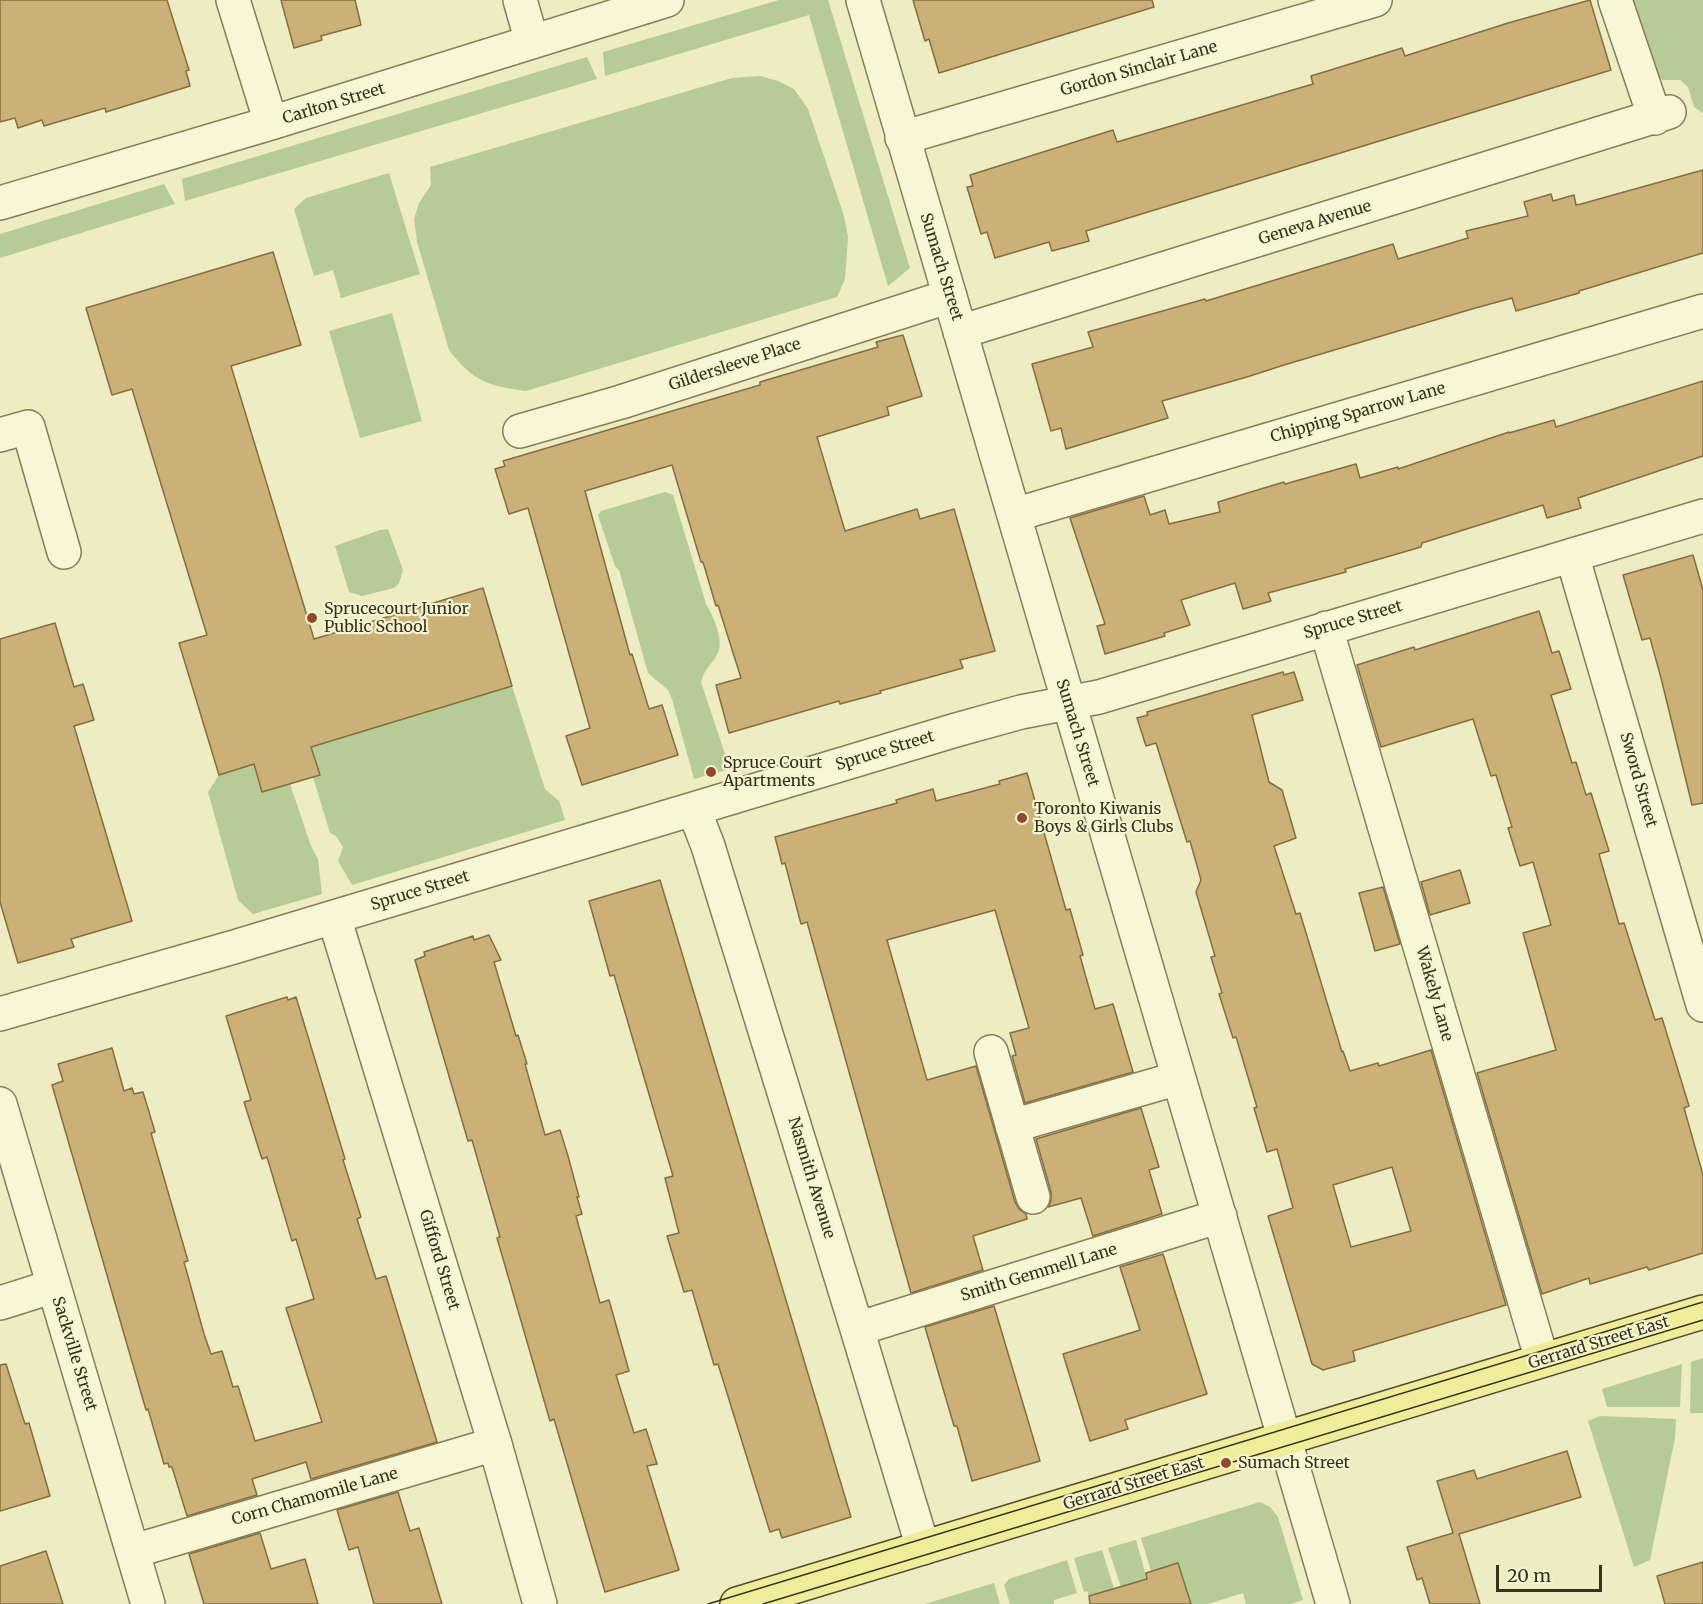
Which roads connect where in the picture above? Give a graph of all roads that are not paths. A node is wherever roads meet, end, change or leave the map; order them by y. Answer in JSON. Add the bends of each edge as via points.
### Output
{"nodes":[{"id":1,"x":233,"y":0,"type":"edge"},
{"id":2,"x":520,"y":0,"type":"edge"},
{"id":3,"x":667,"y":0,"type":"edge"},
{"id":4,"x":863,"y":0,"type":"edge"},
{"id":5,"x":1375,"y":0,"type":"edge"},
{"id":6,"x":1615,"y":0,"type":"edge"},
{"id":7,"x":532,"y":42,"type":"junction"},
{"id":8,"x":271,"y":123,"type":"junction"},
{"id":9,"x":902,"y":138,"type":"junction"},
{"id":10,"x":2,"y":196,"type":"edge"},
{"id":11,"x":950,"y":296,"type":"junction"},
{"id":12,"x":1703,"y":311,"type":"edge"},
{"id":13,"x":960,"y":332,"type":"junction"},
{"id":14,"x":520,"y":431,"type":"dead end"},
{"id":15,"x":0,"y":435,"type":"edge"},
{"id":16,"x":1014,"y":515,"type":"junction"},
{"id":17,"x":1703,"y":516,"type":"edge"},
{"id":18,"x":64,"y":552,"type":"dead end"},
{"id":19,"x":1572,"y":555,"type":"junction"},
{"id":20,"x":1326,"y":628,"type":"junction"},
{"id":21,"x":1068,"y":702,"type":"junction"},
{"id":22,"x":694,"y":810,"type":"junction"},
{"id":23,"x":334,"y":917,"type":"junction"},
{"id":24,"x":1703,"y":1005,"type":"edge"},
{"id":25,"x":0,"y":1014,"type":"edge"},
{"id":26,"x":991,"y":1052,"type":"dead end"},
{"id":27,"x":1179,"y":1078,"type":"junction"},
{"id":28,"x":0,"y":1104,"type":"edge"},
{"id":29,"x":1012,"y":1126,"type":"junction"},
{"id":30,"x":1033,"y":1197,"type":"dead end"},
{"id":31,"x":1220,"y":1216,"type":"junction"},
{"id":32,"x":54,"y":1286,"type":"junction"},
{"id":33,"x":0,"y":1303,"type":"edge"},
{"id":34,"x":1703,"y":1311,"type":"edge"},
{"id":35,"x":857,"y":1329,"type":"junction"},
{"id":36,"x":1542,"y":1360,"type":"junction"},
{"id":37,"x":1284,"y":1438,"type":"junction"},
{"id":38,"x":495,"y":1444,"type":"junction"},
{"id":39,"x":923,"y":1548,"type":"junction"},
{"id":40,"x":134,"y":1551,"type":"junction"},
{"id":41,"x":148,"y":1604,"type":"edge"},
{"id":42,"x":540,"y":1604,"type":"edge"},
{"id":43,"x":737,"y":1604,"type":"edge"},
{"id":44,"x":1333,"y":1604,"type":"edge"}],
"edges":[{"from":1,"to":8,"type":"street"},
{"from":2,"to":7,"type":"street"},
{"from":3,"to":7,"type":"street","name":"Carlton Street"},
{"from":4,"to":9,"type":"street","name":"Sumach Street"},
{"from":5,"to":9,"type":"street","name":"Gordon Sinclair Lane"},
{"from":6,"to":13,"type":"street","name":"Geneva Avenue","via":[[1662,115]]},
{"from":7,"to":8,"type":"street","name":"Carlton Street"},
{"from":8,"to":10,"type":"street","name":"Carlton Street"},
{"from":9,"to":11,"type":"street","name":"Sumach Street"},
{"from":11,"to":13,"type":"street","name":"Sumach Street"},
{"from":11,"to":14,"type":"street","name":"Gildersleeve Place"},
{"from":12,"to":16,"type":"street","name":"Chipping Sparrow Lane"},
{"from":13,"to":16,"type":"street","name":"Sumach Street"},
{"from":15,"to":18,"type":"street","via":[[28,427]]},
{"from":16,"to":21,"type":"street","name":"Sumach Street"},
{"from":17,"to":19,"type":"street","name":"Spruce Street"},
{"from":19,"to":20,"type":"street","name":"Spruce Street"},
{"from":19,"to":24,"type":"street","name":"Sword Street"},
{"from":20,"to":21,"type":"street","name":"Spruce Street"},
{"from":20,"to":36,"type":"street","name":"Wakely Lane"},
{"from":21,"to":22,"type":"street","name":"Spruce Street","via":[[956,730]]},
{"from":21,"to":27,"type":"street","name":"Sumach Street"},
{"from":22,"to":23,"type":"street","name":"Spruce Street"},
{"from":22,"to":35,"type":"street","name":"Nasmith Avenue"},
{"from":23,"to":25,"type":"street","name":"Spruce Street"},
{"from":23,"to":38,"type":"street","name":"Gifford Street"},
{"from":26,"to":29,"type":"street"},
{"from":27,"to":29,"type":"street"},
{"from":27,"to":31,"type":"street","name":"Sumach Street"},
{"from":28,"to":32,"type":"street","name":"Sackville Street"},
{"from":29,"to":30,"type":"street"},
{"from":31,"to":35,"type":"street","name":"Smith Gemmell Lane"},
{"from":31,"to":37,"type":"street","name":"Sumach Street"},
{"from":32,"to":33,"type":"street"},
{"from":32,"to":40,"type":"street","name":"Sackville Street"},
{"from":34,"to":36,"type":"main road","name":"Gerrard Street East"},
{"from":35,"to":39,"type":"street","name":"Nasmith Avenue"},
{"from":36,"to":37,"type":"main road","name":"Gerrard Street East"},
{"from":37,"to":39,"type":"main road","name":"Gerrard Street East"},
{"from":37,"to":44,"type":"street","name":"Sumach Street"},
{"from":38,"to":40,"type":"street","name":"Corn Chamomile Lane"},
{"from":38,"to":42,"type":"street","name":"Gifford Street"},
{"from":39,"to":43,"type":"main road","name":"Gerrard Street East"},
{"from":40,"to":41,"type":"street","name":"Sackville Street"}]}
